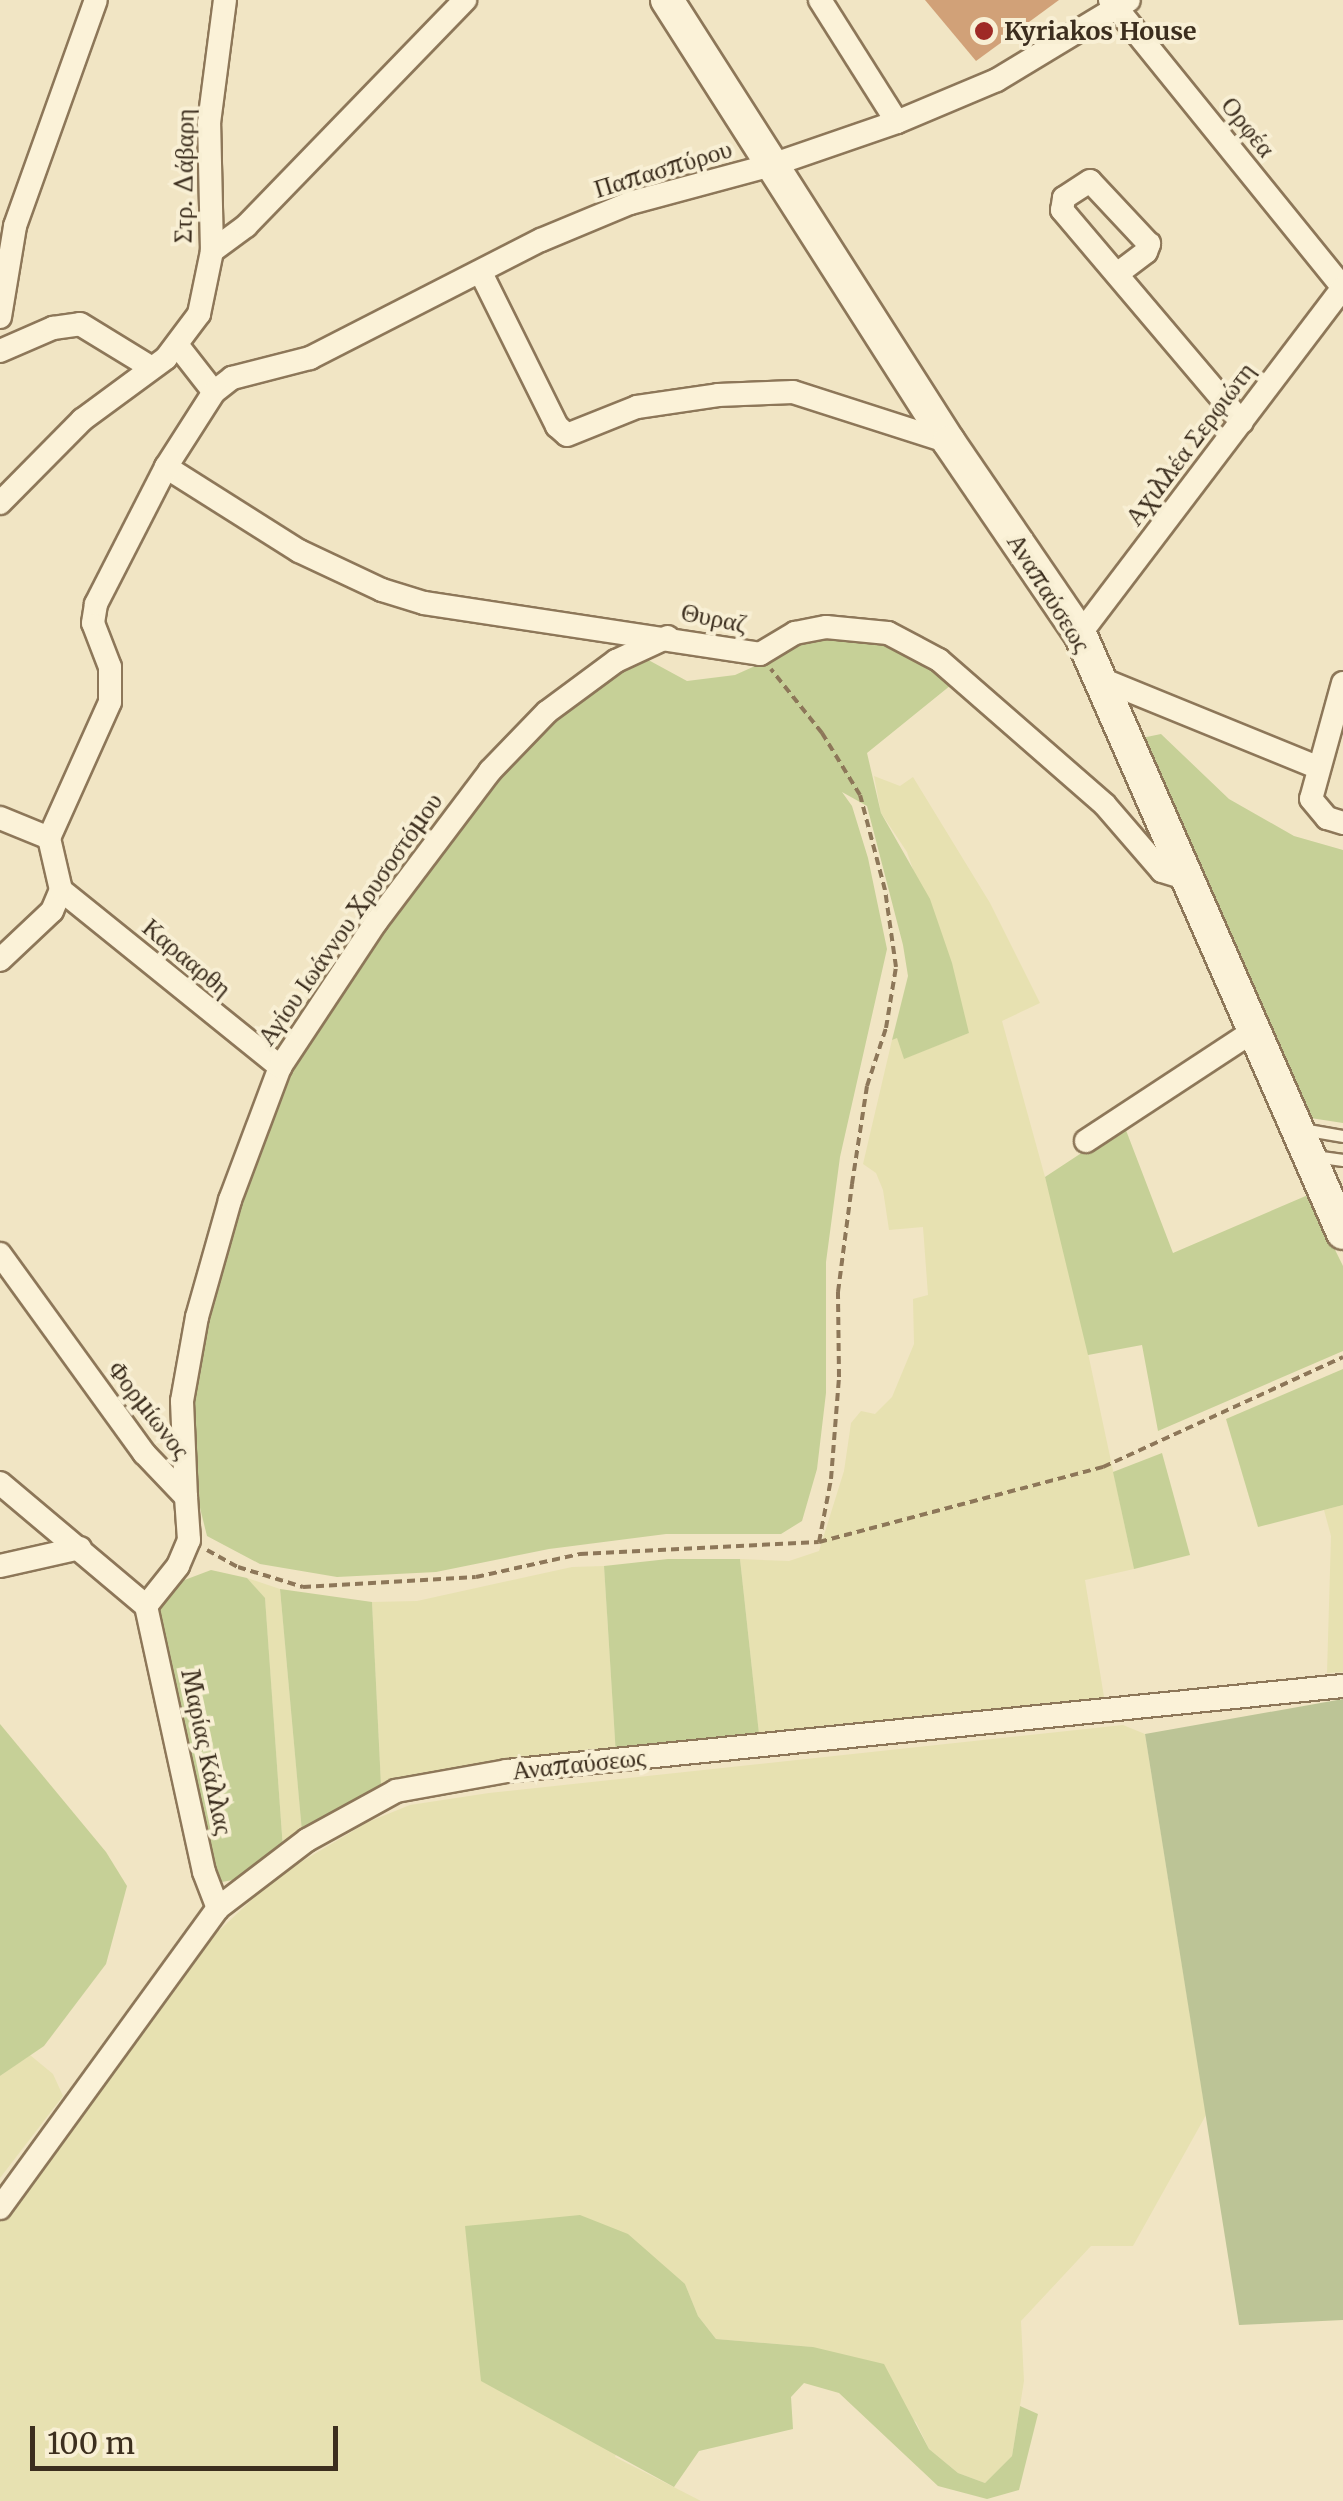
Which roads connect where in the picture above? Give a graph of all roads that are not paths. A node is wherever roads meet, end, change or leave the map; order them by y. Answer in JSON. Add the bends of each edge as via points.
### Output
{"nodes":[{"id":1,"x":96,"y":0,"type":"edge"},
{"id":2,"x":225,"y":0,"type":"edge"},
{"id":3,"x":465,"y":0,"type":"edge"},
{"id":4,"x":667,"y":0,"type":"edge"},
{"id":5,"x":820,"y":0,"type":"edge"},
{"id":6,"x":1118,"y":2,"type":"edge"},
{"id":7,"x":897,"y":122,"type":"junction"},
{"id":8,"x":772,"y":165,"type":"junction"},
{"id":9,"x":5,"y":244,"type":"edge"},
{"id":10,"x":212,"y":250,"type":"junction"},
{"id":11,"x":481,"y":274,"type":"junction"},
{"id":12,"x":1118,"y":274,"type":"dead end"},
{"id":13,"x":1343,"y":288,"type":"edge"},
{"id":14,"x":0,"y":318,"type":"edge"},
{"id":15,"x":178,"y":346,"type":"junction"},
{"id":16,"x":0,"y":351,"type":"edge"},
{"id":17,"x":152,"y":368,"type":"junction"},
{"id":18,"x":214,"y":392,"type":"junction"},
{"id":19,"x":1242,"y":422,"type":"junction"},
{"id":20,"x":950,"y":442,"type":"junction"},
{"id":21,"x":166,"y":467,"type":"junction"},
{"id":22,"x":0,"y":502,"type":"edge"},
{"id":23,"x":1080,"y":634,"type":"junction"},
{"id":24,"x":668,"y":637,"type":"junction"},
{"id":25,"x":1101,"y":679,"type":"junction"},
{"id":26,"x":1343,"y":684,"type":"edge"},
{"id":27,"x":1318,"y":768,"type":"junction"},
{"id":28,"x":0,"y":818,"type":"edge"},
{"id":29,"x":1343,"y":822,"type":"edge"},
{"id":30,"x":49,"y":838,"type":"junction"},
{"id":31,"x":1189,"y":879,"type":"junction"},
{"id":32,"x":60,"y":890,"type":"junction"},
{"id":33,"x":0,"y":960,"type":"edge"},
{"id":34,"x":1255,"y":1030,"type":"junction"},
{"id":35,"x":280,"y":1067,"type":"junction"},
{"id":36,"x":1343,"y":1136,"type":"edge"},
{"id":37,"x":1086,"y":1141,"type":"dead end"},
{"id":38,"x":1304,"y":1142,"type":"junction"},
{"id":39,"x":1343,"y":1160,"type":"edge"},
{"id":40,"x":1343,"y":1233,"type":"edge"},
{"id":41,"x":0,"y":1254,"type":"edge"},
{"id":42,"x":0,"y":1483,"type":"edge"},
{"id":43,"x":186,"y":1497,"type":"junction"},
{"id":44,"x":80,"y":1548,"type":"junction"},
{"id":45,"x":0,"y":1566,"type":"edge"},
{"id":46,"x":146,"y":1606,"type":"junction"},
{"id":47,"x":1343,"y":1686,"type":"edge"},
{"id":48,"x":218,"y":1908,"type":"junction"},
{"id":49,"x":0,"y":2208,"type":"edge"}],
"edges":[{"from":1,"to":9,"type":"street"},
{"from":2,"to":10,"type":"street","name":"Στρ. Δάβαρη","via":[[209,123]]},
{"from":3,"to":10,"type":"street","via":[[246,226]]},
{"from":4,"to":8,"type":"street","name":"Αναπαύσεως"},
{"from":5,"to":7,"type":"street"},
{"from":6,"to":7,"type":"street","name":"Παπασπύρου","via":[[997,80]]},
{"from":6,"to":13,"type":"street","name":"Ορφέα"},
{"from":7,"to":8,"type":"street","name":"Παπασπύρου"},
{"from":8,"to":11,"type":"street","name":"Παπασπύρου","via":[[630,203]]},
{"from":8,"to":20,"type":"street","name":"Αναπαύσεως"},
{"from":9,"to":14,"type":"street"},
{"from":10,"to":15,"type":"street","name":"Στρ. Δάβαρη","via":[[200,314]]},
{"from":11,"to":18,"type":"street","name":"Παπασπύρου","via":[[310,358],[232,378]]},
{"from":11,"to":20,"type":"street","via":[[567,435],[637,407],[793,392]]},
{"from":12,"to":19,"type":"street"},
{"from":13,"to":19,"type":"street","name":"Αχιλλέα Σερφιώτη"},
{"from":15,"to":17,"type":"street"},
{"from":15,"to":18,"type":"street"},
{"from":16,"to":17,"type":"street","via":[[80,324]]},
{"from":17,"to":22,"type":"street","via":[[82,420]]},
{"from":18,"to":21,"type":"street"},
{"from":19,"to":23,"type":"street","name":"Αχιλλέα Σερφιώτη"},
{"from":20,"to":23,"type":"street","name":"Αναπαύσεως"},
{"from":21,"to":24,"type":"street","name":"Θυραζ","via":[[298,551],[382,590],[471,611]]},
{"from":21,"to":30,"type":"street","via":[[96,604],[93,623],[110,668],[110,702]]},
{"from":23,"to":25,"type":"street","name":"Αναπαύσεως"},
{"from":24,"to":31,"type":"street","name":"Θυραζ","via":[[760,654],[795,632],[826,627],[888,633],[912,643],[1104,806],[1162,872]]},
{"from":24,"to":35,"type":"street","name":"Αγίου Ιωάννου Χρυσοστόμου","via":[[616,662],[547,712],[490,772],[353,954]]},
{"from":25,"to":27,"type":"street"},
{"from":25,"to":31,"type":"street","name":"Αναπαύσεως"},
{"from":26,"to":27,"type":"street"},
{"from":27,"to":29,"type":"street","via":[[1311,799],[1327,818]]},
{"from":28,"to":30,"type":"street"},
{"from":30,"to":32,"type":"street"},
{"from":31,"to":34,"type":"street","name":"Αναπαύσεως"},
{"from":32,"to":33,"type":"street","via":[[52,911]]},
{"from":32,"to":35,"type":"street","name":"Καρααρθη"},
{"from":34,"to":37,"type":"street"},
{"from":34,"to":38,"type":"street","name":"Αναπαύσεως"},
{"from":35,"to":43,"type":"street","name":"Αγίου Ιωάννου Χρυσοστόμου","via":[[230,1200],[197,1317],[182,1401]]},
{"from":36,"to":38,"type":"lane"},
{"from":38,"to":39,"type":"lane"},
{"from":38,"to":40,"type":"street","name":"Αναπαύσεως"},
{"from":41,"to":43,"type":"street","name":"Φορμίωνος","via":[[144,1453]]},
{"from":42,"to":44,"type":"street"},
{"from":43,"to":46,"type":"street","name":"Φορμίωνος","via":[[190,1540]]},
{"from":44,"to":45,"type":"street"},
{"from":44,"to":46,"type":"street"},
{"from":46,"to":48,"type":"street","name":"Μαρίας Κάλλας","via":[[204,1872]]},
{"from":47,"to":48,"type":"street","name":"Αναπαύσεως","via":[[507,1771],[396,1792],[307,1840]]},
{"from":48,"to":49,"type":"street","name":"Αναπαύσεως"}]}
